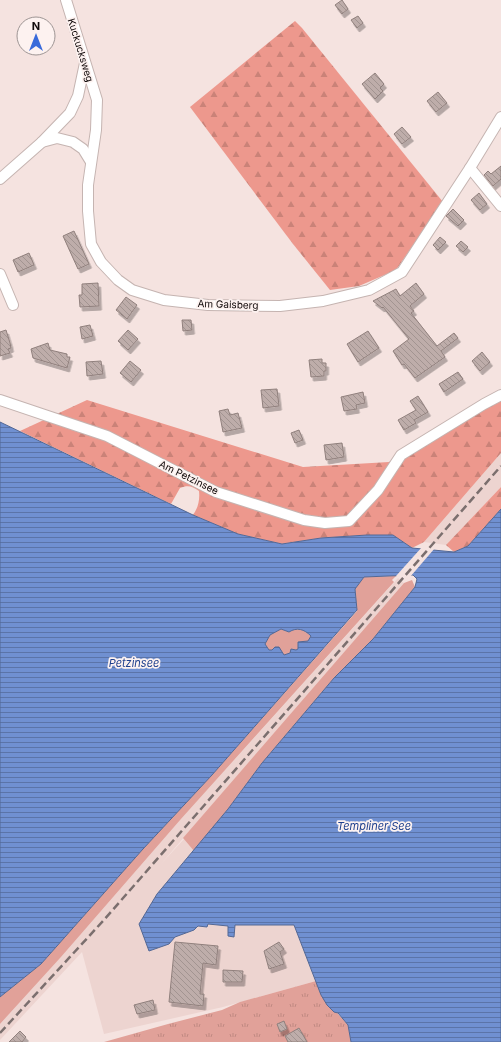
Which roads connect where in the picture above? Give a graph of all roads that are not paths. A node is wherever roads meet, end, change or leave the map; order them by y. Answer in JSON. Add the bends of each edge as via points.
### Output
{"nodes":[{"id":1,"x":66,"y":0,"type":"edge"},
{"id":2,"x":85,"y":61,"type":"junction"},
{"id":3,"x":97,"y":100,"type":"joint"},
{"id":4,"x":501,"y":117,"type":"edge"},
{"id":5,"x":42,"y":142,"type":"junction"},
{"id":6,"x":91,"y":162,"type":"junction"},
{"id":7,"x":470,"y":168,"type":"junction"},
{"id":8,"x":0,"y":179,"type":"edge"},
{"id":9,"x":501,"y":206,"type":"edge"},
{"id":10,"x":0,"y":274,"type":"edge"},
{"id":11,"x":12,"y":305,"type":"dead end"},
{"id":12,"x":501,"y":396,"type":"edge"},
{"id":13,"x":0,"y":400,"type":"edge"}],
"edges":[{"from":1,"to":2,"type":"street","name":"Kuckucksweg"},
{"from":2,"to":3,"type":"street","name":"Kuckucksweg"},
{"from":2,"to":5,"type":"street","via":[[78,96],[70,113]]},
{"from":3,"to":6,"type":"street","name":"Am Gaisberg"},
{"from":4,"to":7,"type":"street","name":"Am Gaisberg"},
{"from":5,"to":6,"type":"street","via":[[57,138],[73,142],[83,149]]},
{"from":5,"to":8,"type":"street"},
{"from":6,"to":7,"type":"street","name":"Am Gaisberg","via":[[88,211],[92,244],[101,262],[132,290],[164,300],[208,305],[280,306],[322,301],[369,290],[402,272]]},
{"from":7,"to":9,"type":"street"},
{"from":10,"to":11,"type":"street"},
{"from":12,"to":13,"type":"street","name":"Am Petzinsee","via":[[402,455],[378,490],[349,521],[325,523],[304,520],[216,492],[107,436]]}]}
